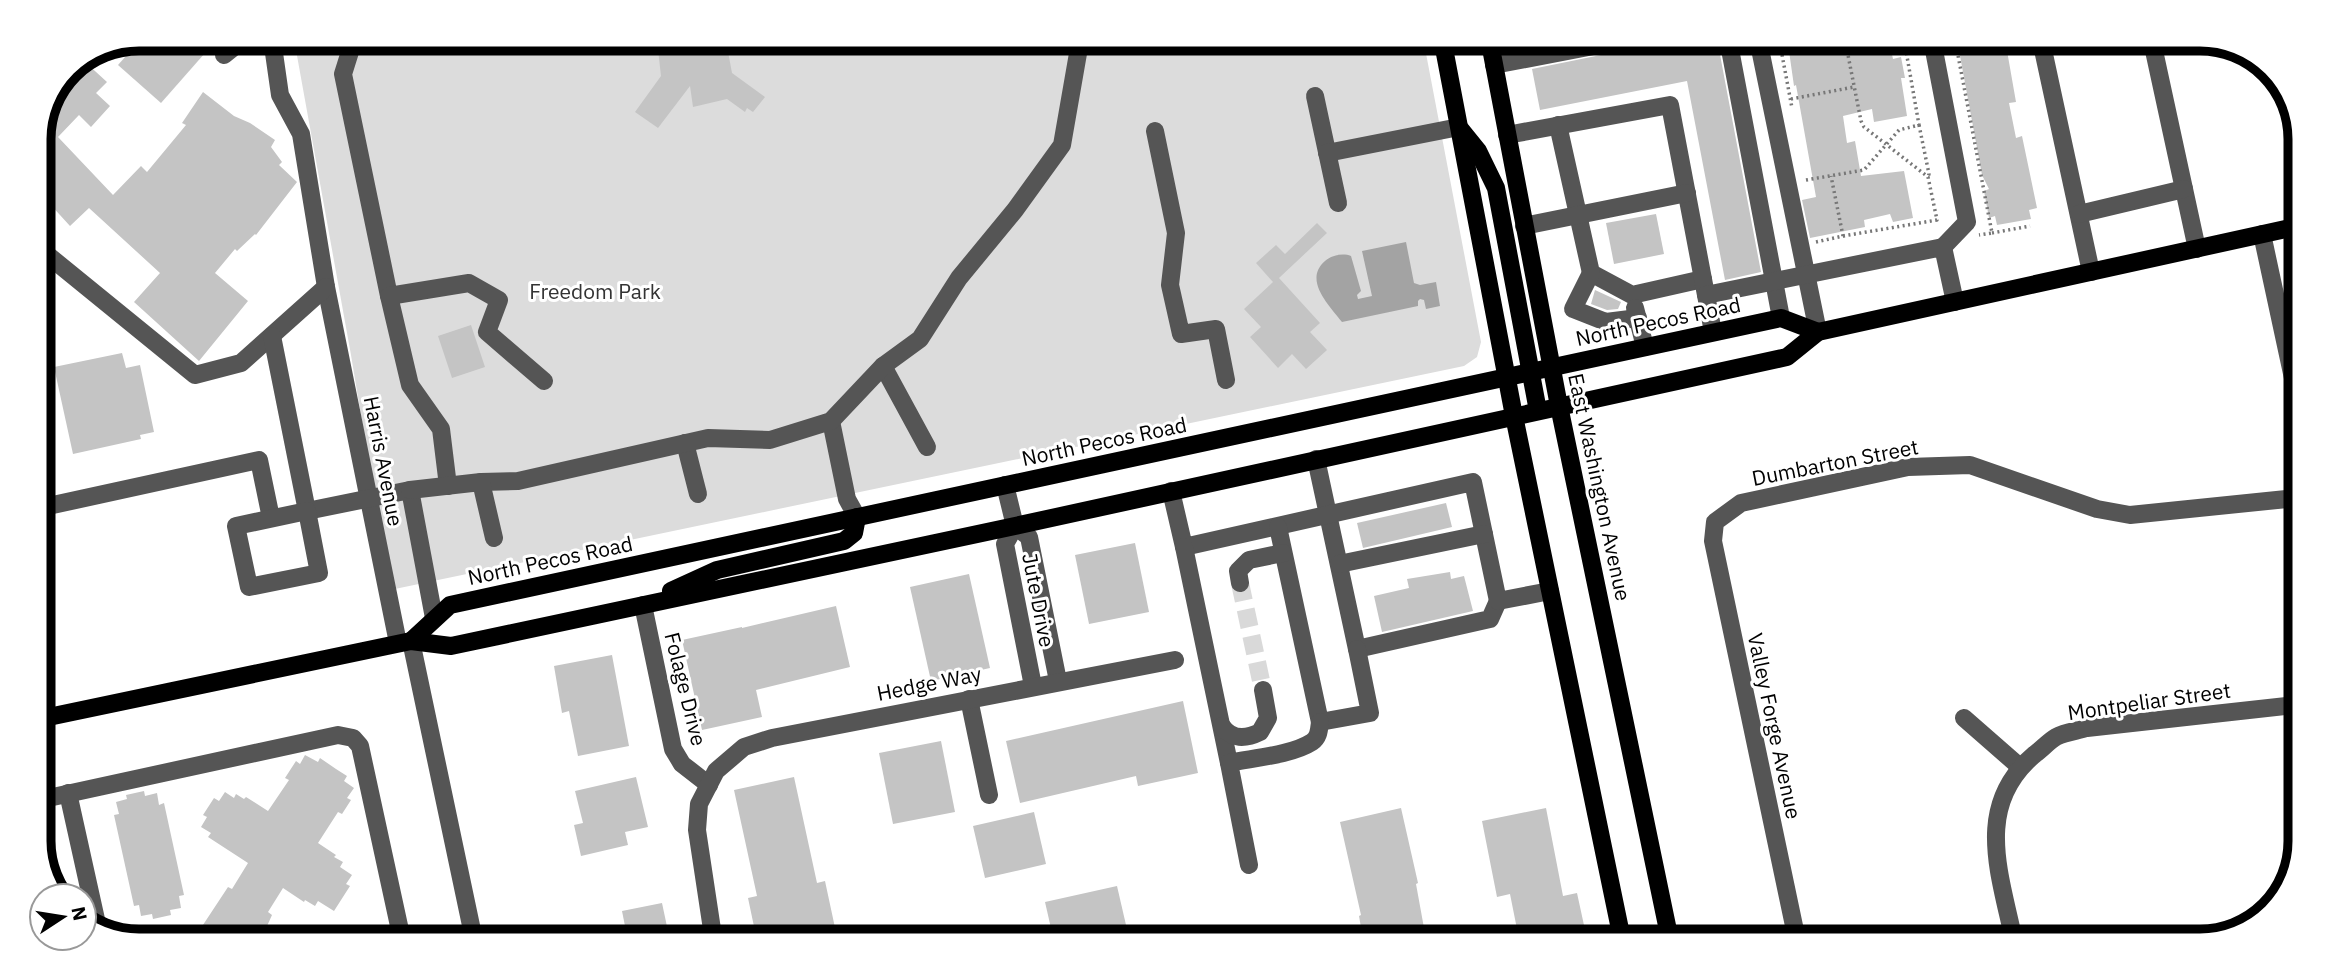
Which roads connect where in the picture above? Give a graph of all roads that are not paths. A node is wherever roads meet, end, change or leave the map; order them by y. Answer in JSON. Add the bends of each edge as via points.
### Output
{"nodes":[{"id":1,"x":230,"y":51,"type":"edge"},
{"id":2,"x":274,"y":51,"type":"edge"},
{"id":3,"x":350,"y":51,"type":"edge"},
{"id":4,"x":1078,"y":51,"type":"edge"},
{"id":5,"x":1445,"y":51,"type":"edge"},
{"id":6,"x":1491,"y":51,"type":"edge"},
{"id":7,"x":1567,"y":51,"type":"edge"},
{"id":8,"x":1731,"y":51,"type":"edge"},
{"id":9,"x":1760,"y":51,"type":"edge"},
{"id":10,"x":1934,"y":51,"type":"edge"},
{"id":11,"x":2043,"y":51,"type":"edge"},
{"id":12,"x":2153,"y":51,"type":"edge"},
{"id":13,"x":225,"y":55,"type":"dead end"},
{"id":14,"x":1493,"y":65,"type":"junction"},
{"id":15,"x":1315,"y":96,"type":"dead end"},
{"id":16,"x":1558,"y":125,"type":"junction"},
{"id":17,"x":1459,"y":127,"type":"junction"},
{"id":18,"x":1155,"y":131,"type":"dead end"},
{"id":19,"x":1507,"y":135,"type":"junction"},
{"id":20,"x":1327,"y":153,"type":"junction"},
{"id":21,"x":2184,"y":189,"type":"junction"},
{"id":22,"x":1686,"y":194,"type":"junction"},
{"id":23,"x":1338,"y":203,"type":"dead end"},
{"id":24,"x":2079,"y":214,"type":"junction"},
{"id":25,"x":1578,"y":215,"type":"junction"},
{"id":26,"x":1524,"y":226,"type":"junction"},
{"id":27,"x":2288,"y":228,"type":"edge"},
{"id":28,"x":2262,"y":234,"type":"junction"},
{"id":29,"x":1943,"y":247,"type":"junction"},
{"id":30,"x":2197,"y":249,"type":"junction"},
{"id":31,"x":51,"y":258,"type":"edge"},
{"id":32,"x":2091,"y":272,"type":"junction"},
{"id":33,"x":1591,"y":273,"type":"junction"},
{"id":34,"x":1806,"y":273,"type":"junction"},
{"id":35,"x":1774,"y":281,"type":"junction"},
{"id":36,"x":326,"y":287,"type":"junction"},
{"id":37,"x":1704,"y":287,"type":"junction"},
{"id":38,"x":1632,"y":295,"type":"junction"},
{"id":39,"x":389,"y":296,"type":"junction"},
{"id":40,"x":1955,"y":302,"type":"junction"},
{"id":41,"x":1637,"y":318,"type":"junction"},
{"id":42,"x":1781,"y":318,"type":"junction"},
{"id":43,"x":1713,"y":332,"type":"junction"},
{"id":44,"x":1818,"y":332,"type":"junction"},
{"id":45,"x":272,"y":336,"type":"junction"},
{"id":46,"x":1645,"y":347,"type":"junction"},
{"id":47,"x":2288,"y":355,"type":"edge"},
{"id":48,"x":883,"y":366,"type":"junction"},
{"id":49,"x":1552,"y":367,"type":"junction"},
{"id":50,"x":1531,"y":372,"type":"junction"},
{"id":51,"x":1507,"y":377,"type":"junction"},
{"id":52,"x":1226,"y":380,"type":"dead end"},
{"id":53,"x":544,"y":381,"type":"dead end"},
{"id":54,"x":1559,"y":406,"type":"junction"},
{"id":55,"x":1538,"y":411,"type":"junction"},
{"id":56,"x":1514,"y":416,"type":"junction"},
{"id":57,"x":831,"y":421,"type":"junction"},
{"id":58,"x":685,"y":443,"type":"junction"},
{"id":59,"x":927,"y":447,"type":"dead end"},
{"id":60,"x":1316,"y":459,"type":"junction"},
{"id":61,"x":481,"y":482,"type":"junction"},
{"id":62,"x":1005,"y":485,"type":"junction"},
{"id":63,"x":448,"y":486,"type":"junction"},
{"id":64,"x":410,"y":490,"type":"junction"},
{"id":65,"x":1171,"y":491,"type":"junction"},
{"id":66,"x":698,"y":494,"type":"dead end"},
{"id":67,"x":368,"y":498,"type":"junction"},
{"id":68,"x":2288,"y":499,"type":"edge"},
{"id":69,"x":51,"y":505,"type":"edge"},
{"id":70,"x":307,"y":511,"type":"junction"},
{"id":71,"x":1328,"y":515,"type":"junction"},
{"id":72,"x":857,"y":517,"type":"junction"},
{"id":73,"x":271,"y":518,"type":"junction"},
{"id":74,"x":1715,"y":522,"type":"joint"},
{"id":75,"x":1015,"y":526,"type":"junction"},
{"id":76,"x":1278,"y":527,"type":"junction"},
{"id":77,"x":1484,"y":534,"type":"junction"},
{"id":78,"x":494,"y":538,"type":"dead end"},
{"id":79,"x":1184,"y":547,"type":"junction"},
{"id":80,"x":1283,"y":553,"type":"junction"},
{"id":81,"x":1339,"y":564,"type":"junction"},
{"id":82,"x":1240,"y":583,"type":"dead end"},
{"id":83,"x":1550,"y":591,"type":"junction"},
{"id":84,"x":1498,"y":601,"type":"junction"},
{"id":85,"x":643,"y":605,"type":"junction"},
{"id":86,"x":435,"y":618,"type":"junction"},
{"id":87,"x":404,"y":642,"type":"junction"},
{"id":88,"x":1357,"y":649,"type":"junction"},
{"id":89,"x":1175,"y":660,"type":"dead end"},
{"id":90,"x":1058,"y":681,"type":"junction"},
{"id":91,"x":1033,"y":686,"type":"junction"},
{"id":92,"x":1263,"y":690,"type":"tunnel mouth"},
{"id":93,"x":969,"y":699,"type":"junction"},
{"id":94,"x":2288,"y":706,"type":"edge"},
{"id":95,"x":51,"y":716,"type":"edge"},
{"id":96,"x":1964,"y":718,"type":"dead end"},
{"id":97,"x":1320,"y":722,"type":"junction"},
{"id":98,"x":1222,"y":726,"type":"junction"},
{"id":99,"x":1229,"y":763,"type":"junction"},
{"id":100,"x":2020,"y":767,"type":"junction"},
{"id":101,"x":709,"y":785,"type":"junction"},
{"id":102,"x":68,"y":793,"type":"junction"},
{"id":103,"x":989,"y":795,"type":"dead end"},
{"id":104,"x":51,"y":797,"type":"edge"},
{"id":105,"x":1249,"y":865,"type":"dead end"},
{"id":106,"x":96,"y":917,"type":"edge"},
{"id":107,"x":400,"y":929,"type":"edge"},
{"id":108,"x":472,"y":929,"type":"edge"},
{"id":109,"x":712,"y":929,"type":"edge"},
{"id":110,"x":1620,"y":929,"type":"edge"},
{"id":111,"x":1668,"y":929,"type":"edge"},
{"id":112,"x":1795,"y":929,"type":"edge"},
{"id":113,"x":2011,"y":929,"type":"edge"}],
"edges":[{"from":1,"to":13,"type":"street"},
{"from":2,"to":36,"type":"street","name":"Harris Avenue","via":[[280,94],[301,134]]},
{"from":3,"to":39,"type":"street","via":[[343,74]]},
{"from":4,"to":48,"type":"street","via":[[1062,145],[960,278],[920,339]]},
{"from":5,"to":17,"type":"main road"},
{"from":6,"to":14,"type":"main road","name":"East Washington Avenue"},
{"from":7,"to":14,"type":"street"},
{"from":8,"to":35,"type":"street"},
{"from":9,"to":34,"type":"street"},
{"from":10,"to":29,"type":"street","via":[[1967,222]]},
{"from":11,"to":24,"type":"street"},
{"from":12,"to":21,"type":"street"},
{"from":14,"to":19,"type":"main road","name":"East Washington Avenue"},
{"from":15,"to":20,"type":"street"},
{"from":16,"to":19,"type":"street"},
{"from":16,"to":22,"type":"street","via":[[1670,105]]},
{"from":16,"to":25,"type":"street"},
{"from":17,"to":20,"type":"street"},
{"from":17,"to":50,"type":"main road","via":[[1478,151],[1496,188]]},
{"from":17,"to":51,"type":"main road"},
{"from":18,"to":52,"type":"street","via":[[1176,233],[1170,285],[1181,334],[1216,329]]},
{"from":19,"to":26,"type":"main road","name":"East Washington Avenue"},
{"from":20,"to":23,"type":"street"},
{"from":21,"to":24,"type":"street"},
{"from":21,"to":30,"type":"street"},
{"from":22,"to":25,"type":"street"},
{"from":22,"to":37,"type":"street"},
{"from":24,"to":32,"type":"street"},
{"from":25,"to":26,"type":"street"},
{"from":25,"to":33,"type":"street"},
{"from":26,"to":49,"type":"main road","name":"East Washington Avenue"},
{"from":27,"to":28,"type":"main road"},
{"from":28,"to":30,"type":"main road"},
{"from":28,"to":47,"type":"street"},
{"from":29,"to":34,"type":"street"},
{"from":29,"to":40,"type":"street"},
{"from":30,"to":32,"type":"main road"},
{"from":31,"to":45,"type":"street","via":[[195,375],[242,363]]},
{"from":32,"to":40,"type":"main road"},
{"from":33,"to":38,"type":"street"},
{"from":33,"to":41,"type":"street","via":[[1573,309],[1606,322]]},
{"from":34,"to":35,"type":"street"},
{"from":34,"to":44,"type":"street"},
{"from":35,"to":37,"type":"street"},
{"from":35,"to":42,"type":"street"},
{"from":36,"to":45,"type":"street"},
{"from":36,"to":67,"type":"street","name":"Harris Avenue"},
{"from":37,"to":38,"type":"street"},
{"from":37,"to":43,"type":"street"},
{"from":38,"to":41,"type":"street"},
{"from":39,"to":53,"type":"street","via":[[469,283],[499,300],[487,332]]},
{"from":39,"to":63,"type":"street","via":[[410,385],[441,429]]},
{"from":40,"to":44,"type":"main road"},
{"from":41,"to":46,"type":"street"},
{"from":42,"to":43,"type":"main road","name":"North Pecos Road"},
{"from":42,"to":44,"type":"main road"},
{"from":43,"to":46,"type":"main road","name":"North Pecos Road"},
{"from":44,"to":54,"type":"main road","via":[[1787,357]]},
{"from":45,"to":70,"type":"street"},
{"from":46,"to":49,"type":"main road","name":"North Pecos Road"},
{"from":48,"to":57,"type":"street"},
{"from":48,"to":59,"type":"street"},
{"from":49,"to":50,"type":"main road","name":"North Pecos Road"},
{"from":49,"to":54,"type":"main road","name":"East Washington Avenue"},
{"from":50,"to":51,"type":"main road","name":"North Pecos Road"},
{"from":50,"to":55,"type":"main road"},
{"from":51,"to":56,"type":"main road"},
{"from":51,"to":62,"type":"main road","name":"North Pecos Road"},
{"from":54,"to":55,"type":"main road"},
{"from":54,"to":111,"type":"main road","name":"East Washington Avenue"},
{"from":55,"to":56,"type":"main road"},
{"from":56,"to":60,"type":"main road"},
{"from":56,"to":83,"type":"main road"},
{"from":57,"to":58,"type":"street","via":[[770,440],[708,438]]},
{"from":57,"to":72,"type":"street","via":[[847,499]]},
{"from":58,"to":61,"type":"street","via":[[518,481]]},
{"from":58,"to":66,"type":"street"},
{"from":60,"to":65,"type":"main road"},
{"from":60,"to":71,"type":"street"},
{"from":61,"to":63,"type":"street"},
{"from":61,"to":78,"type":"street"},
{"from":62,"to":72,"type":"main road","name":"North Pecos Road"},
{"from":62,"to":75,"type":"street","name":"Jute Drive"},
{"from":63,"to":64,"type":"street"},
{"from":64,"to":67,"type":"street"},
{"from":64,"to":86,"type":"street"},
{"from":65,"to":75,"type":"main road"},
{"from":65,"to":79,"type":"street"},
{"from":67,"to":70,"type":"street"},
{"from":67,"to":87,"type":"street","name":"Harris Avenue"},
{"from":68,"to":74,"type":"street","name":"Dumbarton Street","via":[[2130,515],[2097,509],[1970,465],[1909,467],[1741,503]]},
{"from":69,"to":73,"type":"street","via":[[259,460]]},
{"from":70,"to":73,"type":"street"},
{"from":70,"to":73,"type":"street","via":[[319,573],[249,587],[236,526]]},
{"from":71,"to":76,"type":"street"},
{"from":71,"to":77,"type":"street","via":[[1473,482]]},
{"from":71,"to":81,"type":"street"},
{"from":72,"to":85,"type":"main road","via":[[854,533],[844,541],[717,570]]},
{"from":72,"to":86,"type":"main road","name":"North Pecos Road","via":[[450,605]]},
{"from":74,"to":112,"type":"street","name":"Valley Forge Avenue","via":[[1713,541]]},
{"from":75,"to":85,"type":"main road"},
{"from":75,"to":90,"type":"street","name":"Jute Drive","via":[[1029,537]]},
{"from":75,"to":91,"type":"street","name":"Jute Drive","via":[[1004,544]]},
{"from":76,"to":79,"type":"street"},
{"from":76,"to":80,"type":"street"},
{"from":77,"to":81,"type":"street"},
{"from":77,"to":84,"type":"street"},
{"from":79,"to":98,"type":"street"},
{"from":80,"to":82,"type":"street","via":[[1244,562],[1238,571]]},
{"from":80,"to":97,"type":"street"},
{"from":81,"to":88,"type":"street"},
{"from":83,"to":84,"type":"street"},
{"from":83,"to":110,"type":"main road"},
{"from":84,"to":88,"type":"street","via":[[1490,619]]},
{"from":85,"to":87,"type":"main road","via":[[451,646]]},
{"from":85,"to":101,"type":"street","name":"Folage Drive","via":[[673,749],[682,764]]},
{"from":86,"to":87,"type":"main road","name":"North Pecos Road"},
{"from":87,"to":95,"type":"main road"},
{"from":87,"to":108,"type":"street","name":"Harris Avenue"},
{"from":88,"to":97,"type":"street","via":[[1370,713]]},
{"from":89,"to":90,"type":"street","name":"Hedge Way"},
{"from":90,"to":91,"type":"street","name":"Hedge Way"},
{"from":91,"to":93,"type":"street","name":"Hedge Way"},
{"from":92,"to":98,"type":"street","via":[[1268,718],[1260,732],[1235,737]]},
{"from":93,"to":101,"type":"street","name":"Hedge Way","via":[[744,747],[716,771]]},
{"from":93,"to":103,"type":"street"},
{"from":94,"to":100,"type":"street","name":"Montpeliar Street","via":[[2087,728],[2056,737]]},
{"from":96,"to":100,"type":"street"},
{"from":97,"to":99,"type":"street","via":[[1312,742]]},
{"from":98,"to":99,"type":"street"},
{"from":99,"to":105,"type":"street"},
{"from":100,"to":113,"type":"street","name":"Montpeliar Street","via":[[2000,800],[1995,831]]},
{"from":101,"to":109,"type":"street","via":[[699,804],[697,830]]},
{"from":102,"to":104,"type":"street"},
{"from":102,"to":106,"type":"street"},
{"from":102,"to":107,"type":"street","via":[[338,735],[353,738],[360,746]]}]}
